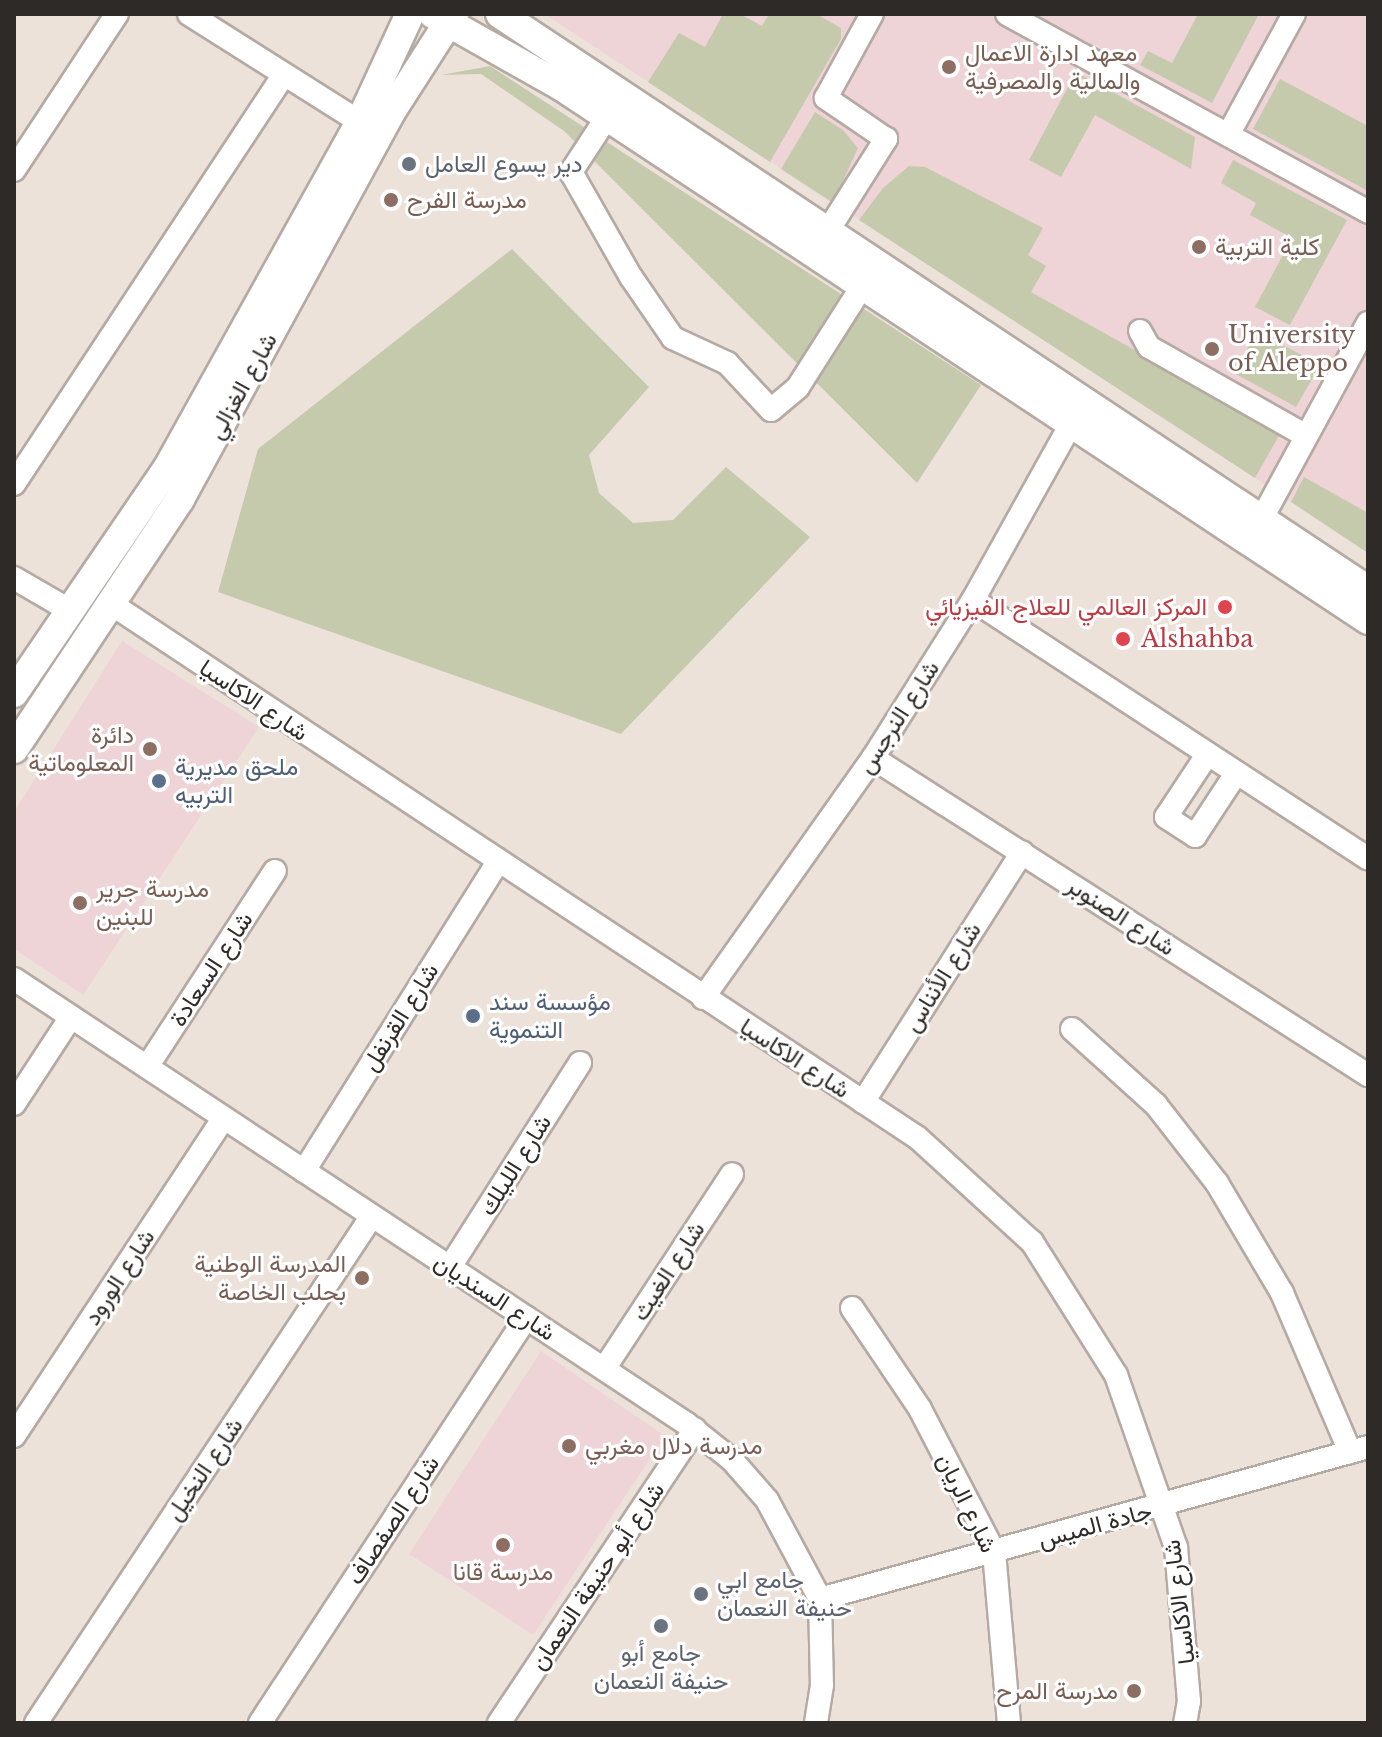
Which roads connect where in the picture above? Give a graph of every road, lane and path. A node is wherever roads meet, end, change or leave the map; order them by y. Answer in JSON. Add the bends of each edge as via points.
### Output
{"nodes":[{"id":1,"x":117,"y":14,"type":"edge"},
{"id":2,"x":189,"y":14,"type":"edge"},
{"id":3,"x":410,"y":14,"type":"edge"},
{"id":4,"x":500,"y":14,"type":"edge"},
{"id":5,"x":872,"y":14,"type":"edge"},
{"id":6,"x":1007,"y":14,"type":"edge"},
{"id":7,"x":1294,"y":14,"type":"edge"},
{"id":8,"x":446,"y":17,"type":"edge"},
{"id":9,"x":284,"y":75,"type":"junction"},
{"id":10,"x":607,"y":117,"type":"junction"},
{"id":11,"x":360,"y":122,"type":"junction"},
{"id":12,"x":1228,"y":135,"type":"junction"},
{"id":13,"x":22,"y":142,"type":"edge"},
{"id":14,"x":14,"y":170,"type":"edge"},
{"id":15,"x":1368,"y":212,"type":"edge"},
{"id":16,"x":829,"y":229,"type":"junction"},
{"id":17,"x":863,"y":285,"type":"junction"},
{"id":18,"x":1368,"y":323,"type":"edge"},
{"id":19,"x":1140,"y":331,"type":"dead end"},
{"id":20,"x":1072,"y":422,"type":"junction"},
{"id":21,"x":1306,"y":436,"type":"junction"},
{"id":22,"x":14,"y":484,"type":"edge"},
{"id":23,"x":1261,"y":520,"type":"junction"},
{"id":24,"x":14,"y":578,"type":"edge"},
{"id":25,"x":1368,"y":590,"type":"edge"},
{"id":26,"x":973,"y":600,"type":"junction"},
{"id":27,"x":113,"y":605,"type":"junction"},
{"id":28,"x":71,"y":611,"type":"junction"},
{"id":29,"x":1368,"y":620,"type":"edge"},
{"id":30,"x":14,"y":693,"type":"edge"},
{"id":31,"x":14,"y":749,"type":"edge"},
{"id":32,"x":1207,"y":755,"type":"junction"},
{"id":33,"x":873,"y":758,"type":"junction"},
{"id":34,"x":1235,"y":775,"type":"junction"},
{"id":35,"x":1022,"y":852,"type":"junction"},
{"id":36,"x":1368,"y":858,"type":"edge"},
{"id":37,"x":497,"y":863,"type":"junction"},
{"id":38,"x":275,"y":871,"type":"dead end"},
{"id":39,"x":14,"y":979,"type":"edge"},
{"id":40,"x":703,"y":998,"type":"junction"},
{"id":41,"x":71,"y":1017,"type":"junction"},
{"id":42,"x":1072,"y":1029,"type":"dead end"},
{"id":43,"x":580,"y":1063,"type":"dead end"},
{"id":44,"x":147,"y":1067,"type":"junction"},
{"id":45,"x":1368,"y":1075,"type":"edge"},
{"id":46,"x":863,"y":1102,"type":"junction"},
{"id":47,"x":14,"y":1104,"type":"edge"},
{"id":48,"x":224,"y":1118,"type":"junction"},
{"id":49,"x":304,"y":1171,"type":"junction"},
{"id":50,"x":732,"y":1174,"type":"dead end"},
{"id":51,"x":372,"y":1216,"type":"junction"},
{"id":52,"x":450,"y":1267,"type":"junction"},
{"id":53,"x":852,"y":1308,"type":"dead end"},
{"id":54,"x":526,"y":1318,"type":"junction"},
{"id":55,"x":604,"y":1369,"type":"junction"},
{"id":56,"x":695,"y":1429,"type":"junction"},
{"id":57,"x":14,"y":1436,"type":"edge"},
{"id":58,"x":1359,"y":1449,"type":"edge"},
{"id":59,"x":1162,"y":1506,"type":"junction"},
{"id":60,"x":994,"y":1552,"type":"junction"},
{"id":61,"x":820,"y":1599,"type":"junction"},
{"id":62,"x":36,"y":1723,"type":"edge"},
{"id":63,"x":260,"y":1723,"type":"edge"},
{"id":64,"x":499,"y":1723,"type":"edge"},
{"id":65,"x":816,"y":1723,"type":"edge"},
{"id":66,"x":1009,"y":1723,"type":"edge"},
{"id":67,"x":1185,"y":1723,"type":"edge"}],
"edges":[{"from":1,"to":13,"type":"street"},
{"from":2,"to":9,"type":"street"},
{"from":3,"to":11,"type":"main road","name":"شارع الغزالي"},
{"from":4,"to":16,"type":"main road"},
{"from":5,"to":16,"type":"street","via":[[826,98],[886,139]]},
{"from":6,"to":12,"type":"street"},
{"from":7,"to":12,"type":"street"},
{"from":8,"to":10,"type":"main road"},
{"from":8,"to":27,"type":"main road","name":"شارع الغزالي","via":[[180,499]]},
{"from":9,"to":11,"type":"street"},
{"from":9,"to":22,"type":"street"},
{"from":10,"to":17,"type":"main road"},
{"from":10,"to":17,"type":"street","via":[[571,172],[673,338],[727,363],[771,410],[798,387]]},
{"from":11,"to":28,"type":"main road","name":"شارع الغزالي","via":[[167,469]]},
{"from":12,"to":15,"type":"street"},
{"from":13,"to":14,"type":"street"},
{"from":16,"to":23,"type":"main road"},
{"from":17,"to":20,"type":"main road"},
{"from":18,"to":21,"type":"street"},
{"from":19,"to":21,"type":"street","via":[[1149,347]]},
{"from":20,"to":26,"type":"street","name":"شارع النرجس"},
{"from":20,"to":29,"type":"main road"},
{"from":21,"to":23,"type":"street"},
{"from":23,"to":25,"type":"main road"},
{"from":24,"to":28,"type":"street"},
{"from":26,"to":32,"type":"street"},
{"from":26,"to":33,"type":"street","name":"شارع النرجس"},
{"from":27,"to":31,"type":"main road","name":"شارع الغزالي"},
{"from":27,"to":37,"type":"street","name":"شارع الاكاسيا"},
{"from":28,"to":30,"type":"main road","name":"شارع الغزالي"},
{"from":32,"to":34,"type":"street"},
{"from":32,"to":34,"type":"street","via":[[1166,817],[1195,836]]},
{"from":33,"to":35,"type":"street","name":"شارع الصنوبر"},
{"from":33,"to":40,"type":"street","name":"شارع النرجس"},
{"from":34,"to":36,"type":"street"},
{"from":35,"to":45,"type":"street","name":"شارع الصنوبر"},
{"from":35,"to":46,"type":"street","name":"شارع الأنناس"},
{"from":37,"to":40,"type":"street","name":"شارع الاكاسيا"},
{"from":37,"to":49,"type":"street","name":"شارع القرنفل"},
{"from":38,"to":44,"type":"street","name":"شارع السعادة"},
{"from":39,"to":41,"type":"street","name":"شارع السنديان"},
{"from":40,"to":46,"type":"street","name":"شارع الاكاسيا"},
{"from":41,"to":44,"type":"street","name":"شارع السنديان"},
{"from":41,"to":47,"type":"street"},
{"from":42,"to":58,"type":"street","via":[[1156,1105],[1217,1183],[1282,1293]]},
{"from":43,"to":52,"type":"street","name":"شارع الليلك"},
{"from":44,"to":48,"type":"street","name":"شارع السنديان"},
{"from":46,"to":59,"type":"street","name":"شارع الاكاسيا","via":[[918,1138],[1032,1242],[1116,1375]]},
{"from":48,"to":49,"type":"street","name":"شارع السنديان"},
{"from":48,"to":57,"type":"street","name":"شارع الورود"},
{"from":49,"to":51,"type":"street","name":"شارع السنديان"},
{"from":50,"to":55,"type":"street","name":"شارع الغيث"},
{"from":51,"to":52,"type":"street","name":"شارع السنديان"},
{"from":51,"to":62,"type":"street","name":"شارع النخيل"},
{"from":52,"to":54,"type":"street","name":"شارع السنديان"},
{"from":53,"to":60,"type":"street","name":"شارع الريان","via":[[920,1409]]},
{"from":54,"to":55,"type":"street","name":"شارع السنديان"},
{"from":54,"to":63,"type":"street","name":"شارع الصفصاف"},
{"from":55,"to":56,"type":"street","name":"شارع السنديان"},
{"from":56,"to":61,"type":"street","name":"شارع السنديان","via":[[767,1500]]},
{"from":56,"to":64,"type":"street","name":"شارع أبو حنيفة النعمان"},
{"from":58,"to":59,"type":"street","name":"جادة الميس"},
{"from":59,"to":60,"type":"street","name":"جادة الميس"},
{"from":59,"to":67,"type":"street","name":"شارع الاكاسيا","via":[[1176,1547],[1189,1701]]},
{"from":60,"to":61,"type":"street","name":"جادة الميس"},
{"from":60,"to":66,"type":"street","name":"شارع الريان"},
{"from":61,"to":65,"type":"street","name":"شارع السنديان","via":[[822,1685]]}]}
